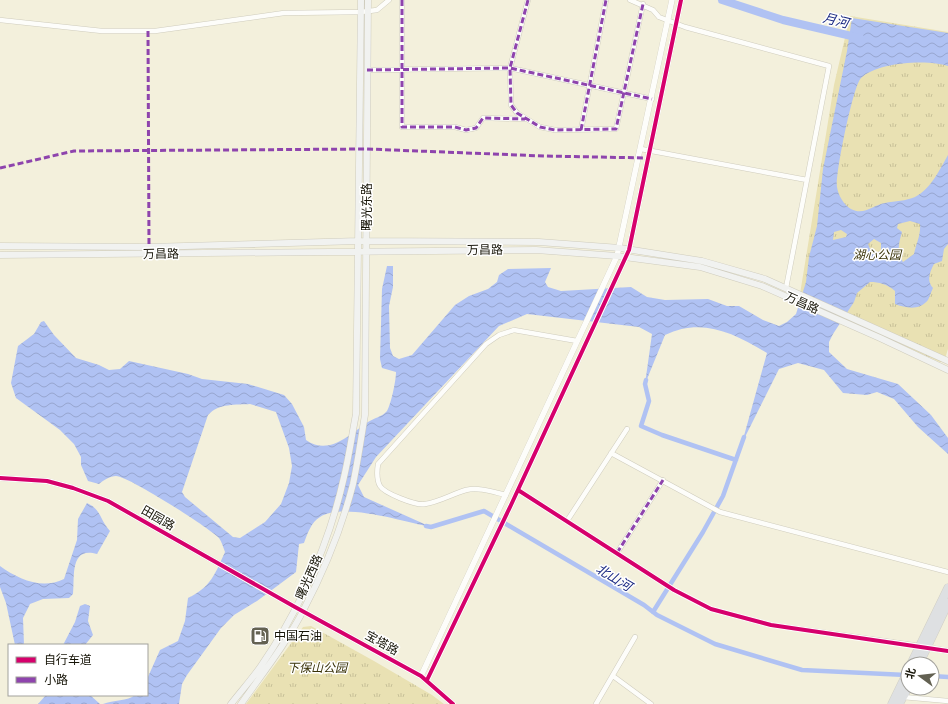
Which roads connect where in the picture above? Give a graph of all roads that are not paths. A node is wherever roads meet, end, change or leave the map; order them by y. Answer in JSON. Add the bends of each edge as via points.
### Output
{"nodes":[{"id":1,"x":361,"y":0,"type":"edge"},
{"id":2,"x":368,"y":0,"type":"edge"},
{"id":3,"x":389,"y":0,"type":"edge"},
{"id":4,"x":402,"y":0,"type":"edge"},
{"id":5,"x":528,"y":0,"type":"edge"},
{"id":6,"x":606,"y":0,"type":"edge"},
{"id":7,"x":630,"y":0,"type":"edge"},
{"id":8,"x":672,"y":0,"type":"edge"},
{"id":9,"x":681,"y":0,"type":"edge"},
{"id":10,"x":643,"y":4,"type":"junction"},
{"id":11,"x":368,"y":11,"type":"junction"},
{"id":12,"x":360,"y":12,"type":"junction"},
{"id":13,"x":0,"y":20,"type":"edge"},
{"id":14,"x":668,"y":21,"type":"junction"},
{"id":15,"x":676,"y":24,"type":"junction"},
{"id":16,"x":510,"y":68,"type":"junction"},
{"id":17,"x":402,"y":69,"type":"junction"},
{"id":18,"x":367,"y":70,"type":"junction"},
{"id":19,"x":590,"y":86,"type":"junction"},
{"id":20,"x":624,"y":93,"type":"junction"},
{"id":21,"x":652,"y":99,"type":"junction"},
{"id":22,"x":526,"y":119,"type":"junction"},
{"id":23,"x":581,"y":130,"type":"junction"},
{"id":24,"x":641,"y":149,"type":"junction"},
{"id":25,"x":650,"y":150,"type":"junction"},
{"id":26,"x":806,"y":180,"type":"junction"},
{"id":27,"x":359,"y":241,"type":"junction"},
{"id":28,"x":367,"y":242,"type":"junction"},
{"id":29,"x":0,"y":246,"type":"edge"},
{"id":30,"x":620,"y":248,"type":"junction"},
{"id":31,"x":629,"y":250,"type":"junction"},
{"id":32,"x":367,"y":251,"type":"junction"},
{"id":33,"x":359,"y":252,"type":"junction"},
{"id":34,"x":0,"y":255,"type":"edge"},
{"id":35,"x":617,"y":256,"type":"junction"},
{"id":36,"x":626,"y":257,"type":"junction"},
{"id":37,"x":786,"y":288,"type":"junction"},
{"id":38,"x":577,"y":341,"type":"junction"},
{"id":39,"x":948,"y":361,"type":"edge"},
{"id":40,"x":948,"y":370,"type":"edge"},
{"id":41,"x":356,"y":414,"type":"joint"},
{"id":42,"x":365,"y":415,"type":"joint"},
{"id":43,"x":627,"y":429,"type":"dead end"},
{"id":44,"x":611,"y":453,"type":"junction"},
{"id":45,"x":0,"y":478,"type":"edge"},
{"id":46,"x":663,"y":480,"type":"junction"},
{"id":47,"x":518,"y":490,"type":"junction"},
{"id":48,"x":506,"y":495,"type":"junction"},
{"id":49,"x":567,"y":521,"type":"junction"},
{"id":50,"x":617,"y":553,"type":"junction"},
{"id":51,"x":948,"y":572,"type":"edge"},
{"id":52,"x":948,"y":588,"type":"edge"},
{"id":53,"x":948,"y":603,"type":"edge"},
{"id":54,"x":295,"y":608,"type":"junction"},
{"id":55,"x":303,"y":611,"type":"junction"},
{"id":56,"x":635,"y":637,"type":"dead end"},
{"id":57,"x":924,"y":647,"type":"junction"},
{"id":58,"x":948,"y":651,"type":"edge"},
{"id":59,"x":920,"y":656,"type":"edge"},
{"id":60,"x":421,"y":676,"type":"junction"},
{"id":61,"x":613,"y":676,"type":"junction"},
{"id":62,"x":427,"y":680,"type":"junction"},
{"id":63,"x":901,"y":697,"type":"edge"},
{"id":64,"x":948,"y":701,"type":"edge"},
{"id":65,"x":231,"y":704,"type":"edge"},
{"id":66,"x":241,"y":704,"type":"edge"},
{"id":67,"x":453,"y":704,"type":"edge"},
{"id":68,"x":596,"y":704,"type":"edge"},
{"id":69,"x":651,"y":704,"type":"edge"}],
"edges":[{"from":1,"to":12,"type":"main road","name":"曙光东路"},
{"from":2,"to":11,"type":"main road","name":"曙光东路"},
{"from":3,"to":11,"type":"street","via":[[376,10]]},
{"from":4,"to":17,"type":"street"},
{"from":5,"to":16,"type":"street"},
{"from":6,"to":19,"type":"street"},
{"from":7,"to":10,"type":"street"},
{"from":8,"to":14,"type":"street"},
{"from":9,"to":15,"type":"street"},
{"from":10,"to":14,"type":"street"},
{"from":10,"to":20,"type":"street"},
{"from":11,"to":12,"type":"street"},
{"from":11,"to":18,"type":"main road","name":"曙光东路"},
{"from":12,"to":13,"type":"street","via":[[284,13],[155,31],[102,31]]},
{"from":12,"to":27,"type":"main road","name":"曙光东路"},
{"from":14,"to":15,"type":"street"},
{"from":14,"to":21,"type":"street"},
{"from":15,"to":25,"type":"street"},
{"from":15,"to":26,"type":"street","via":[[829,66]]},
{"from":16,"to":17,"type":"street"},
{"from":16,"to":19,"type":"street"},
{"from":16,"to":22,"type":"street","via":[[510,105]]},
{"from":17,"to":18,"type":"street"},
{"from":17,"to":22,"type":"street","via":[[402,128],[455,127],[466,130],[476,128],[483,118]]},
{"from":18,"to":28,"type":"main road","name":"曙光东路"},
{"from":19,"to":20,"type":"street"},
{"from":19,"to":23,"type":"street"},
{"from":20,"to":21,"type":"street"},
{"from":20,"to":23,"type":"street","via":[[616,129]]},
{"from":21,"to":24,"type":"street"},
{"from":22,"to":23,"type":"street","via":[[540,127],[555,130]]},
{"from":24,"to":25,"type":"street"},
{"from":24,"to":30,"type":"street"},
{"from":25,"to":26,"type":"street"},
{"from":25,"to":31,"type":"street"},
{"from":26,"to":37,"type":"street"},
{"from":27,"to":28,"type":"main road","name":"万昌路"},
{"from":27,"to":29,"type":"main road","name":"万昌路","via":[[149,247]]},
{"from":27,"to":33,"type":"main road","name":"曙光东路"},
{"from":28,"to":30,"type":"main road","name":"万昌路","via":[[539,242]]},
{"from":28,"to":32,"type":"main road","name":"曙光东路"},
{"from":30,"to":31,"type":"main road","name":"万昌路"},
{"from":30,"to":35,"type":"street"},
{"from":31,"to":36,"type":"street"},
{"from":31,"to":37,"type":"main road","name":"万昌路","via":[[702,261],[765,279]]},
{"from":32,"to":33,"type":"main road","name":"万昌路"},
{"from":32,"to":35,"type":"main road","name":"万昌路","via":[[536,250]]},
{"from":32,"to":42,"type":"main road","name":"曙光东路"},
{"from":33,"to":34,"type":"main road","name":"万昌路"},
{"from":33,"to":41,"type":"main road","name":"曙光东路"},
{"from":35,"to":36,"type":"main road","name":"万昌路"},
{"from":35,"to":38,"type":"street"},
{"from":36,"to":40,"type":"main road","name":"万昌路","via":[[700,267],[762,286]]},
{"from":36,"to":47,"type":"street"},
{"from":37,"to":39,"type":"main road","name":"万昌路"},
{"from":38,"to":48,"type":"street"},
{"from":38,"to":48,"type":"street","via":[[514,330],[499,335],[486,344],[378,464],[380,486],[409,502],[423,505],[466,490],[477,489]]},
{"from":41,"to":54,"type":"main road","name":"曙光西路","via":[[344,477],[330,528],[316,565]]},
{"from":42,"to":55,"type":"main road","name":"曙光西路","via":[[353,484],[339,531]]},
{"from":43,"to":44,"type":"street"},
{"from":44,"to":46,"type":"street"},
{"from":44,"to":49,"type":"street"},
{"from":45,"to":54,"type":"street","name":"田园路","via":[[47,481],[93,494]]},
{"from":46,"to":50,"type":"street"},
{"from":46,"to":51,"type":"street","via":[[720,512]]},
{"from":47,"to":49,"type":"street"},
{"from":47,"to":62,"type":"street"},
{"from":48,"to":60,"type":"street"},
{"from":49,"to":50,"type":"street"},
{"from":50,"to":57,"type":"street","via":[[674,590],[711,609],[771,625]]},
{"from":52,"to":57,"type":"highway"},
{"from":53,"to":57,"type":"highway"},
{"from":54,"to":55,"type":"street","name":"宝塔路"},
{"from":54,"to":65,"type":"main road","name":"曙光西路","via":[[261,667]]},
{"from":55,"to":60,"type":"street","name":"宝塔路"},
{"from":55,"to":66,"type":"main road","name":"曙光西路"},
{"from":56,"to":61,"type":"street"},
{"from":57,"to":58,"type":"street"},
{"from":57,"to":59,"type":"highway"},
{"from":60,"to":62,"type":"street","name":"宝塔路"},
{"from":61,"to":68,"type":"street"},
{"from":61,"to":69,"type":"street"},
{"from":62,"to":67,"type":"street","name":"宝塔路"},
{"from":63,"to":64,"type":"street"}]}
